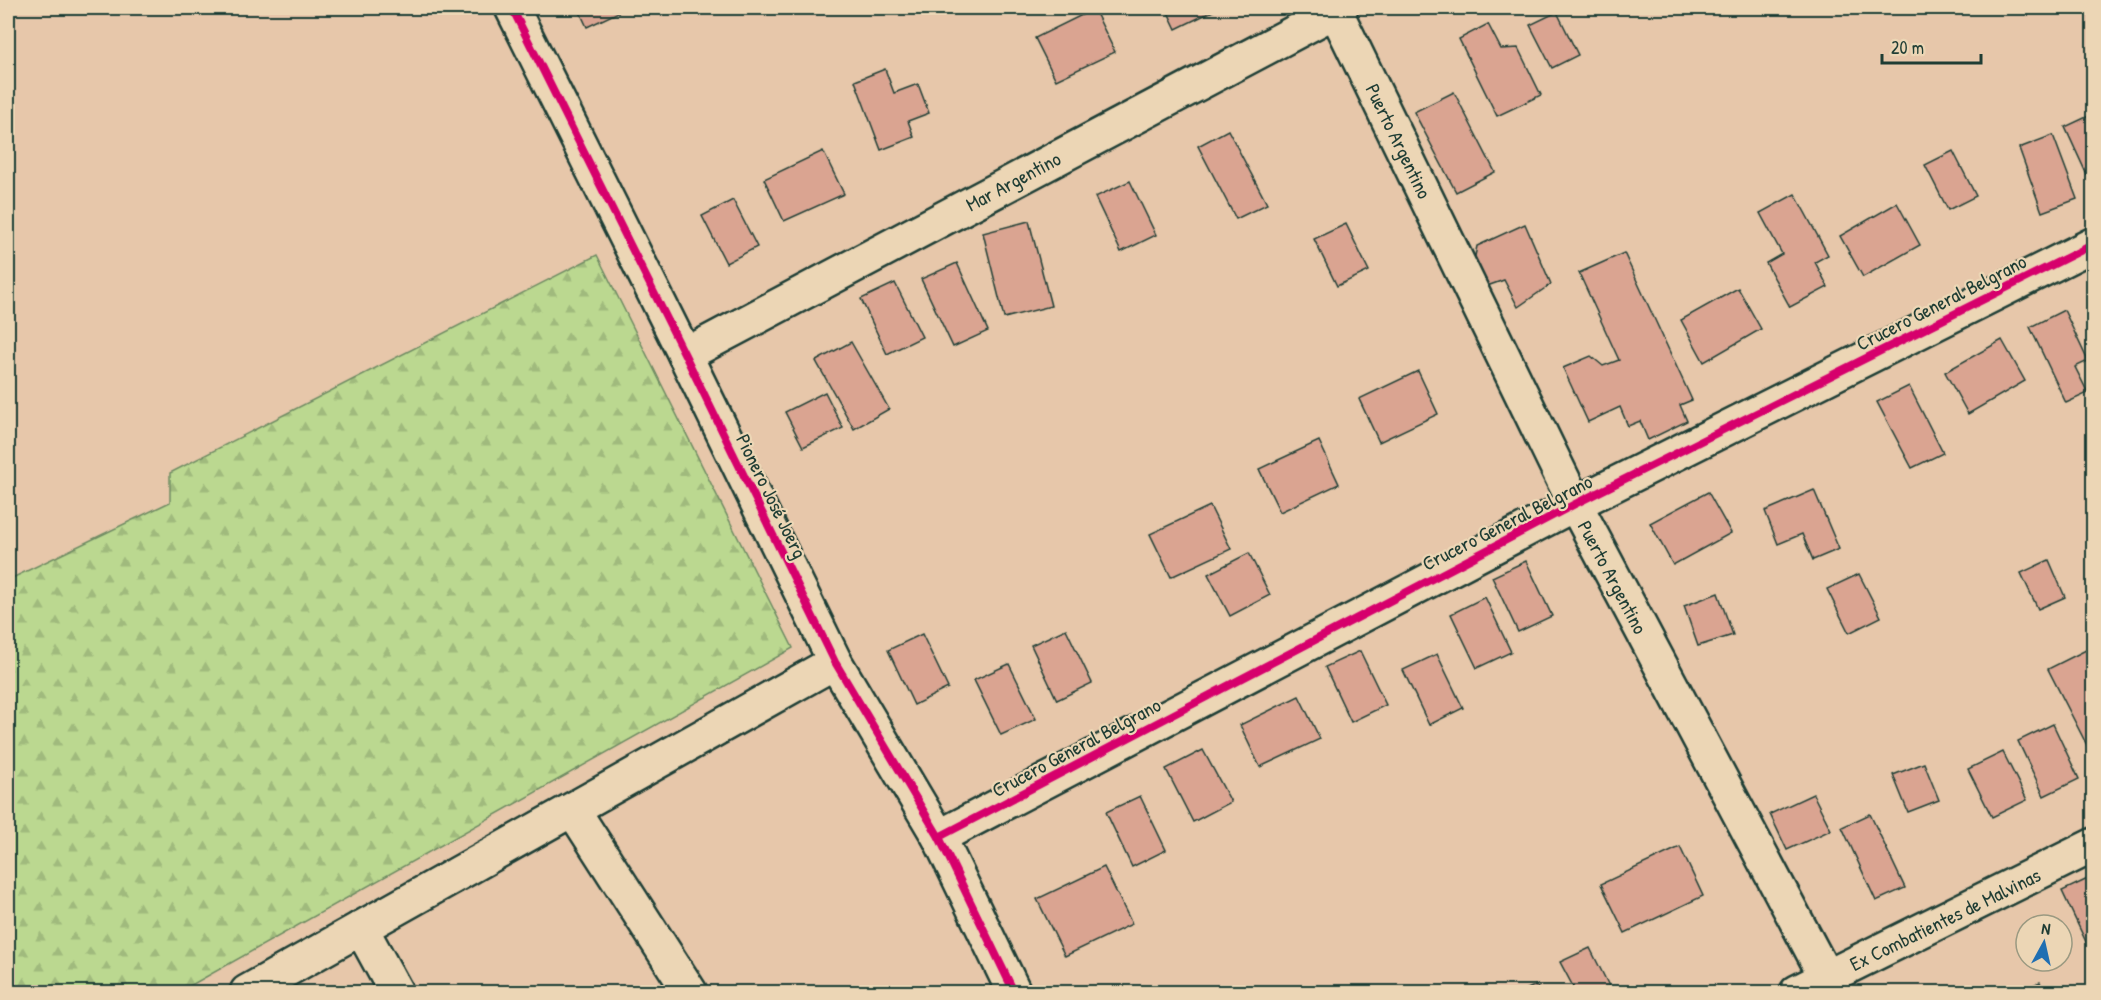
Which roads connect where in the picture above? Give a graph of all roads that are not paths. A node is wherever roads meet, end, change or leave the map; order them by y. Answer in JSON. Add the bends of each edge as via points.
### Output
{"nodes":[{"id":1,"x":512,"y":8,"type":"edge"},
{"id":2,"x":1337,"y":8,"type":"edge"},
{"id":3,"x":2094,"y":244,"type":"edge"},
{"id":4,"x":685,"y":354,"type":"junction"},
{"id":5,"x":1575,"y":504,"type":"junction"},
{"id":6,"x":835,"y":662,"type":"junction"},
{"id":7,"x":573,"y":810,"type":"junction"},
{"id":8,"x":939,"y":837,"type":"junction"},
{"id":9,"x":2094,"y":845,"type":"edge"},
{"id":10,"x":361,"y":928,"type":"junction"},
{"id":11,"x":1826,"y":977,"type":"junction"},
{"id":12,"x":247,"y":993,"type":"edge"},
{"id":13,"x":396,"y":993,"type":"edge"},
{"id":14,"x":690,"y":993,"type":"edge"},
{"id":15,"x":1014,"y":993,"type":"edge"},
{"id":16,"x":1797,"y":993,"type":"edge"}],
"edges":[{"from":1,"to":4,"type":"street","name":"Pionero José Joerg"},
{"from":2,"to":4,"type":"street","name":"Mar Argentino"},
{"from":2,"to":5,"type":"street","name":"Puerto Argentino"},
{"from":3,"to":5,"type":"street","name":"Crucero General Belgrano"},
{"from":4,"to":6,"type":"street","name":"Pionero José Joerg"},
{"from":5,"to":8,"type":"street","name":"Crucero General Belgrano"},
{"from":5,"to":11,"type":"street","name":"Puerto Argentino"},
{"from":6,"to":7,"type":"street"},
{"from":6,"to":8,"type":"street","name":"Pionero José Joerg"},
{"from":7,"to":10,"type":"street"},
{"from":7,"to":14,"type":"street"},
{"from":8,"to":15,"type":"street","name":"Pionero José Joerg"},
{"from":9,"to":11,"type":"street","name":"Ex Combatientes de Malvinas"},
{"from":10,"to":12,"type":"street"},
{"from":10,"to":13,"type":"street"},
{"from":11,"to":16,"type":"street","name":"Ex Combatientes de Malvinas"}]}
